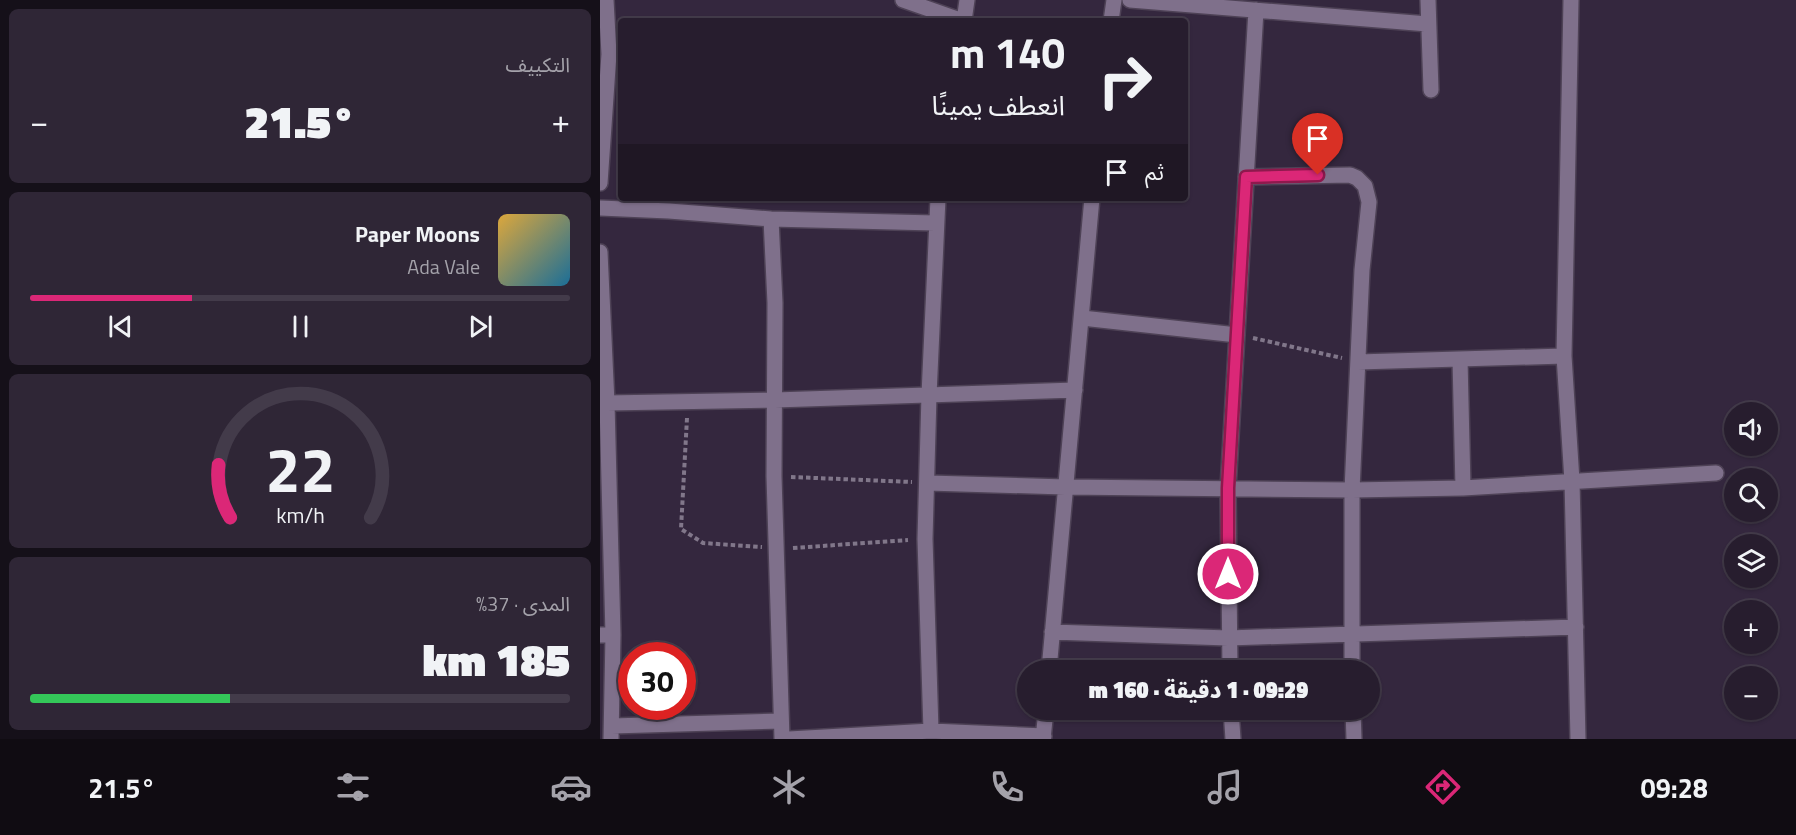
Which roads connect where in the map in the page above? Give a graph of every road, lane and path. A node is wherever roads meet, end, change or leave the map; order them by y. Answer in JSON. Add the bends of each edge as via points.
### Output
{"nodes":[{"id":1,"x":606,"y":0,"type":"edge"},
{"id":2,"x":903,"y":0,"type":"edge"},
{"id":3,"x":967,"y":0,"type":"edge"},
{"id":4,"x":1114,"y":0,"type":"edge"},
{"id":5,"x":1130,"y":0,"type":"edge"},
{"id":6,"x":1428,"y":0,"type":"edge"},
{"id":7,"x":1571,"y":0,"type":"edge"},
{"id":8,"x":1291,"y":6,"type":"edge"},
{"id":9,"x":1256,"y":10,"type":"junction"},
{"id":10,"x":954,"y":18,"type":"edge"},
{"id":11,"x":964,"y":18,"type":"edge"},
{"id":12,"x":1111,"y":18,"type":"edge"},
{"id":13,"x":1428,"y":24,"type":"junction"},
{"id":14,"x":1431,"y":90,"type":"dead end"},
{"id":15,"x":1246,"y":177,"type":"junction"},
{"id":16,"x":600,"y":183,"type":"edge"},
{"id":17,"x":938,"y":201,"type":"edge"},
{"id":18,"x":1092,"y":201,"type":"edge"},
{"id":19,"x":600,"y":208,"type":"edge"},
{"id":20,"x":771,"y":219,"type":"junction"},
{"id":21,"x":935,"y":223,"type":"junction"},
{"id":22,"x":600,"y":252,"type":"edge"},
{"id":23,"x":1082,"y":318,"type":"junction"},
{"id":24,"x":1237,"y":335,"type":"junction"},
{"id":25,"x":602,"y":348,"type":"edge"},
{"id":26,"x":1564,"y":356,"type":"junction"},
{"id":27,"x":1460,"y":360,"type":"junction"},
{"id":28,"x":1358,"y":362,"type":"junction"},
{"id":29,"x":1075,"y":390,"type":"junction"},
{"id":30,"x":929,"y":395,"type":"junction"},
{"id":31,"x":775,"y":400,"type":"junction"},
{"id":32,"x":607,"y":403,"type":"junction"},
{"id":33,"x":1716,"y":473,"type":"dead end"},
{"id":34,"x":774,"y":476,"type":"junction"},
{"id":35,"x":1572,"y":481,"type":"junction"},
{"id":36,"x":928,"y":483,"type":"junction"},
{"id":37,"x":1065,"y":487,"type":"junction"},
{"id":38,"x":1228,"y":488,"type":"junction"},
{"id":39,"x":1463,"y":488,"type":"junction"},
{"id":40,"x":1352,"y":490,"type":"junction"},
{"id":41,"x":605,"y":491,"type":"edge"},
{"id":42,"x":1576,"y":627,"type":"junction"},
{"id":43,"x":1052,"y":632,"type":"junction"},
{"id":44,"x":1351,"y":634,"type":"junction"},
{"id":45,"x":607,"y":635,"type":"edge"},
{"id":46,"x":1228,"y":638,"type":"junction"},
{"id":47,"x":1050,"y":660,"type":"edge"},
{"id":48,"x":1229,"y":660,"type":"edge"},
{"id":49,"x":1352,"y":660,"type":"edge"},
{"id":50,"x":1045,"y":720,"type":"edge"},
{"id":51,"x":1232,"y":720,"type":"edge"},
{"id":52,"x":1353,"y":720,"type":"edge"},
{"id":53,"x":781,"y":721,"type":"junction"},
{"id":54,"x":931,"y":731,"type":"junction"},
{"id":55,"x":611,"y":733,"type":"edge"},
{"id":56,"x":1043,"y":737,"type":"edge"},
{"id":57,"x":782,"y":739,"type":"edge"},
{"id":58,"x":789,"y":739,"type":"edge"},
{"id":59,"x":1233,"y":739,"type":"edge"},
{"id":60,"x":1354,"y":739,"type":"edge"},
{"id":61,"x":1578,"y":739,"type":"edge"}],
"edges":[{"from":1,"to":16,"type":"street","via":[[609,54]]},
{"from":2,"to":10,"type":"street"},
{"from":3,"to":11,"type":"street"},
{"from":4,"to":12,"type":"street"},
{"from":5,"to":9,"type":"street"},
{"from":6,"to":13,"type":"street"},
{"from":7,"to":26,"type":"street"},
{"from":8,"to":9,"type":"street"},
{"from":8,"to":13,"type":"street"},
{"from":9,"to":15,"type":"street"},
{"from":13,"to":14,"type":"street"},
{"from":15,"to":24,"type":"street"},
{"from":15,"to":28,"type":"street","via":[[1342,174],[1358,178],[1365,186],[1369,218],[1362,270]]},
{"from":17,"to":21,"type":"street"},
{"from":18,"to":23,"type":"street"},
{"from":19,"to":20,"type":"street"},
{"from":20,"to":21,"type":"street"},
{"from":20,"to":31,"type":"street"},
{"from":21,"to":30,"type":"street"},
{"from":22,"to":25,"type":"street"},
{"from":23,"to":24,"type":"street"},
{"from":23,"to":29,"type":"street"},
{"from":24,"to":28,"type":"path"},
{"from":24,"to":38,"type":"street"},
{"from":25,"to":32,"type":"street"},
{"from":26,"to":27,"type":"street"},
{"from":26,"to":35,"type":"street"},
{"from":27,"to":28,"type":"street"},
{"from":27,"to":39,"type":"street"},
{"from":28,"to":40,"type":"street"},
{"from":29,"to":30,"type":"street"},
{"from":29,"to":37,"type":"street"},
{"from":30,"to":31,"type":"street"},
{"from":30,"to":36,"type":"street"},
{"from":31,"to":32,"type":"street"},
{"from":31,"to":34,"type":"street"},
{"from":32,"to":41,"type":"street"},
{"from":33,"to":35,"type":"street"},
{"from":34,"to":36,"type":"path"},
{"from":34,"to":53,"type":"street"},
{"from":35,"to":39,"type":"street"},
{"from":35,"to":42,"type":"street"},
{"from":36,"to":37,"type":"street"},
{"from":36,"to":54,"type":"street","via":[[925,539]]},
{"from":37,"to":38,"type":"street"},
{"from":37,"to":43,"type":"street"},
{"from":38,"to":40,"type":"street"},
{"from":38,"to":46,"type":"street"},
{"from":39,"to":40,"type":"street"},
{"from":40,"to":44,"type":"street"},
{"from":41,"to":45,"type":"street"},
{"from":42,"to":44,"type":"street"},
{"from":42,"to":61,"type":"street"},
{"from":43,"to":46,"type":"street"},
{"from":43,"to":47,"type":"street"},
{"from":44,"to":46,"type":"street"},
{"from":44,"to":49,"type":"street"},
{"from":45,"to":55,"type":"street"},
{"from":46,"to":48,"type":"street"},
{"from":50,"to":56,"type":"street"},
{"from":51,"to":59,"type":"street"},
{"from":52,"to":60,"type":"street"},
{"from":53,"to":55,"type":"street"},
{"from":53,"to":57,"type":"street"},
{"from":54,"to":56,"type":"street"},
{"from":54,"to":58,"type":"street"}]}
